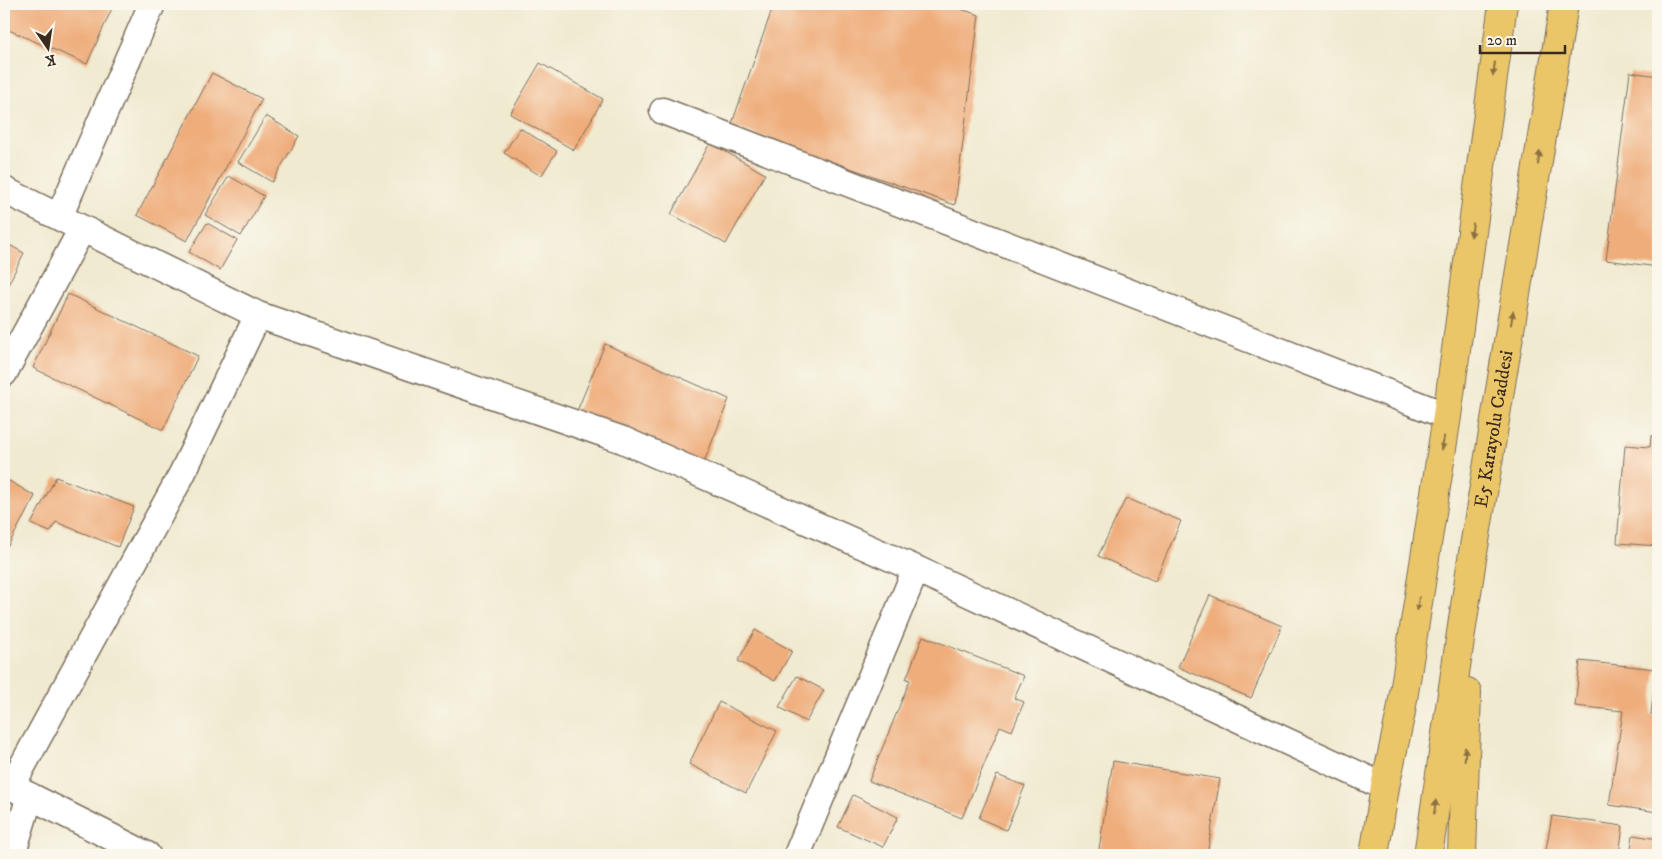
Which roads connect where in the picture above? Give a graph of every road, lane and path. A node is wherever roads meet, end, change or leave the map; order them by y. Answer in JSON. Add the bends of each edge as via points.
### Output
{"nodes":[{"id":1,"x":152,"y":4,"type":"edge"},
{"id":2,"x":1504,"y":4,"type":"edge"},
{"id":3,"x":1564,"y":4,"type":"edge"},
{"id":4,"x":663,"y":111,"type":"dead end"},
{"id":5,"x":4,"y":190,"type":"edge"},
{"id":6,"x":59,"y":217,"type":"junction"},
{"id":7,"x":82,"y":229,"type":"junction"},
{"id":8,"x":258,"y":315,"type":"junction"},
{"id":9,"x":5,"y":369,"type":"edge"},
{"id":10,"x":1447,"y":416,"type":"junction"},
{"id":11,"x":1472,"y":559,"type":"junction"},
{"id":12,"x":916,"y":569,"type":"junction"},
{"id":13,"x":1385,"y":787,"type":"junction"},
{"id":14,"x":15,"y":788,"type":"edge"},
{"id":15,"x":12,"y":855,"type":"edge"},
{"id":16,"x":147,"y":855,"type":"edge"},
{"id":17,"x":797,"y":855,"type":"edge"},
{"id":18,"x":1369,"y":855,"type":"edge"},
{"id":19,"x":1374,"y":855,"type":"edge"},
{"id":20,"x":1428,"y":855,"type":"edge"},
{"id":21,"x":1462,"y":855,"type":"edge"}],
"edges":[{"from":1,"to":6,"type":"street"},
{"from":2,"to":10,"type":"highway","one_way":true},
{"from":11,"to":3,"type":"highway","name":"E5 Karayolu Caddesi","one_way":true},
{"from":4,"to":10,"type":"street"},
{"from":5,"to":6,"type":"street"},
{"from":6,"to":7,"type":"street"},
{"from":7,"to":8,"type":"street"},
{"from":7,"to":9,"type":"street"},
{"from":8,"to":12,"type":"street","via":[[623,440]]},
{"from":8,"to":14,"type":"street","via":[[182,474]]},
{"from":10,"to":13,"type":"highway","one_way":true},
{"from":20,"to":11,"type":"highway","name":"E5 Karayolu Caddesi","one_way":true},
{"from":21,"to":11,"type":"highway","one_way":true},
{"from":12,"to":13,"type":"street"},
{"from":12,"to":17,"type":"street"},
{"from":13,"to":18,"type":"highway"},
{"from":13,"to":19,"type":"highway"},
{"from":14,"to":15,"type":"street"},
{"from":14,"to":16,"type":"street"}]}
